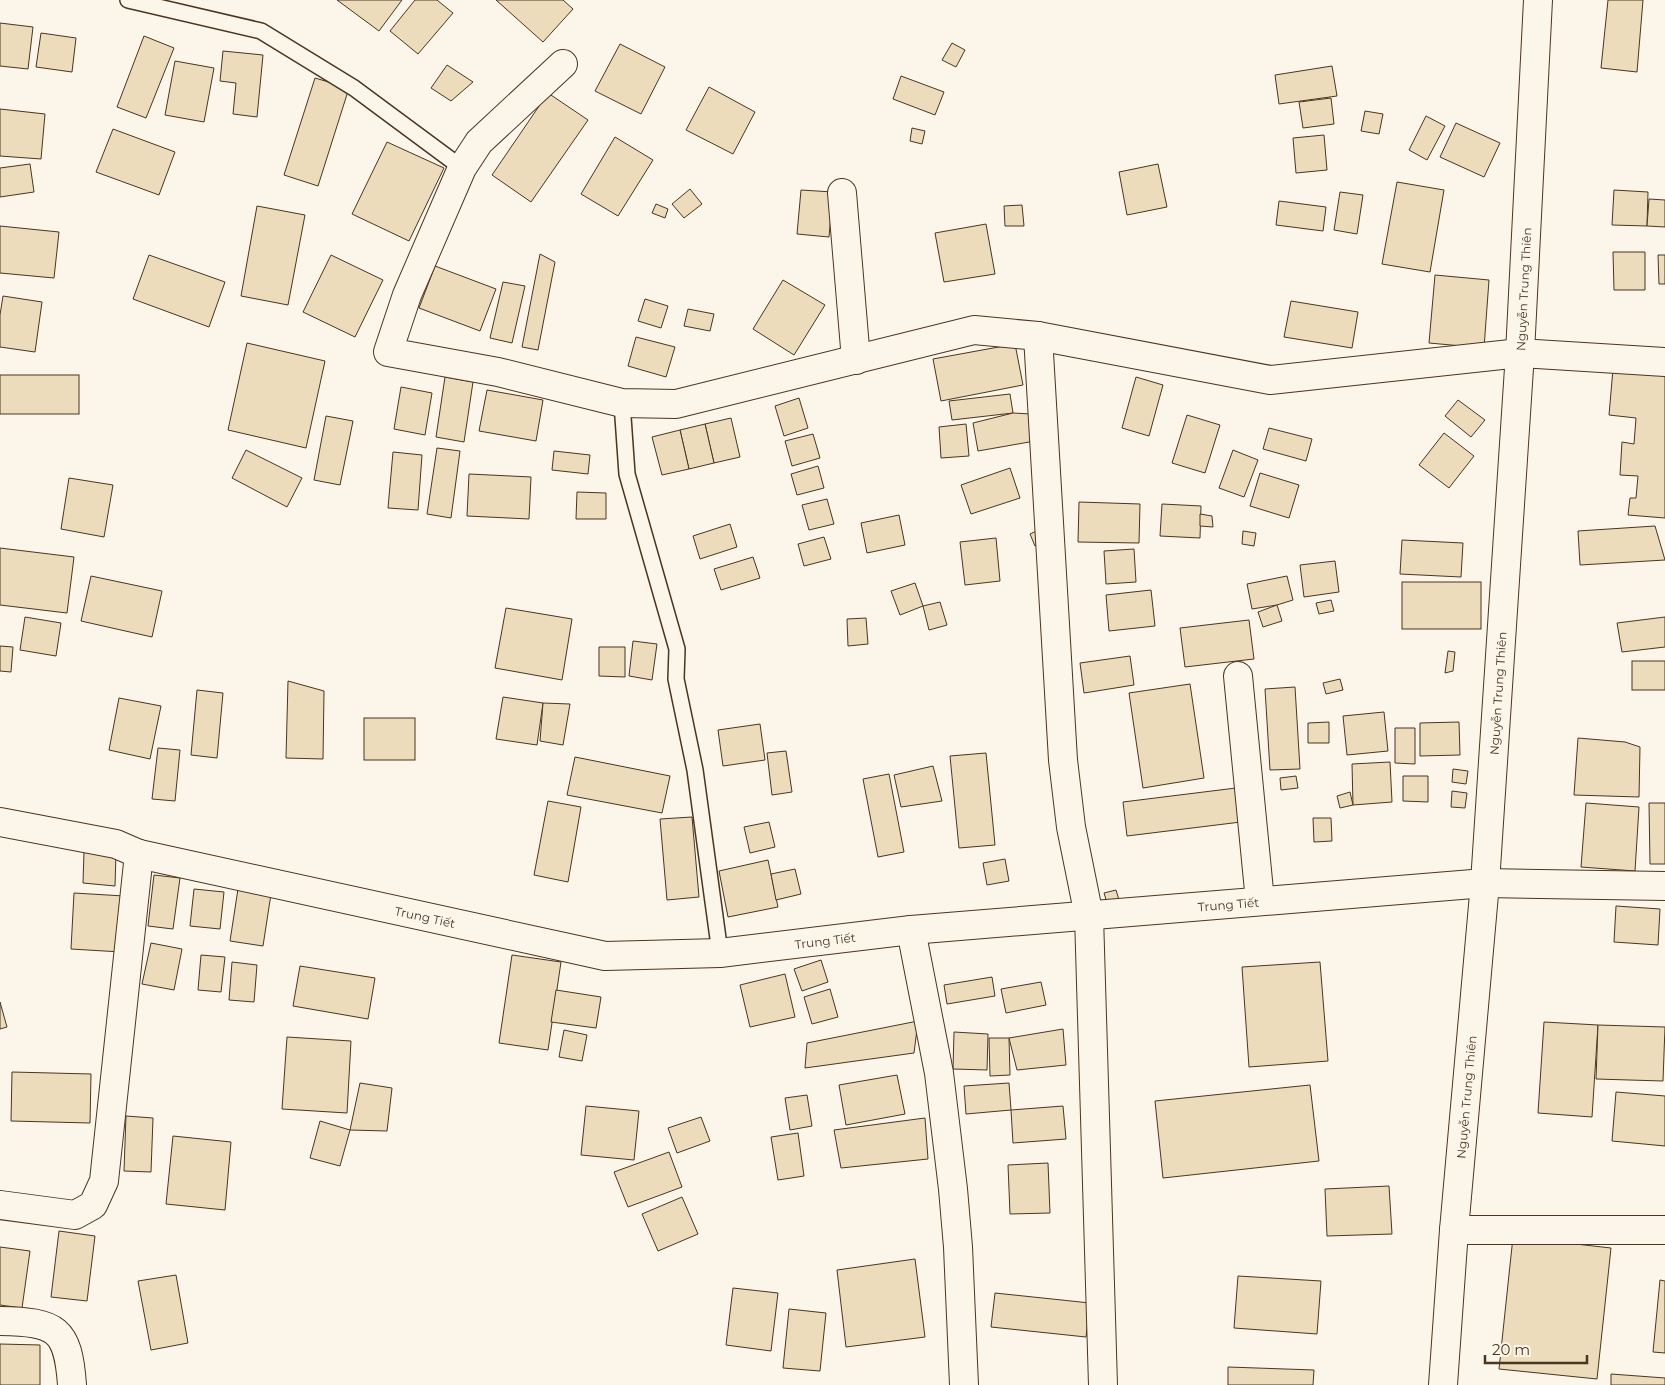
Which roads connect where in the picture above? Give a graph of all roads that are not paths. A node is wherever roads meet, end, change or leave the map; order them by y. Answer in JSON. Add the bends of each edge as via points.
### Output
{"nodes":[{"id":1,"x":128,"y":0,"type":"edge"},
{"id":2,"x":1538,"y":0,"type":"edge"},
{"id":3,"x":563,"y":64,"type":"dead end"},
{"id":4,"x":462,"y":168,"type":"junction"},
{"id":5,"x":842,"y":193,"type":"dead end"},
{"id":6,"x":1038,"y":336,"type":"junction"},
{"id":7,"x":1520,"y":353,"type":"junction"},
{"id":8,"x":856,"y":360,"type":"junction"},
{"id":9,"x":1665,"y":362,"type":"edge"},
{"id":10,"x":622,"y":403,"type":"junction"},
{"id":11,"x":1238,"y":676,"type":"dead end"},
{"id":12,"x":0,"y":822,"type":"edge"},
{"id":13,"x":139,"y":854,"type":"junction"},
{"id":14,"x":1485,"y":883,"type":"junction"},
{"id":15,"x":1665,"y":886,"type":"edge"},
{"id":16,"x":1260,"y":901,"type":"junction"},
{"id":17,"x":1089,"y":916,"type":"junction"},
{"id":18,"x":911,"y":930,"type":"junction"},
{"id":19,"x":720,"y":953,"type":"junction"},
{"id":20,"x":0,"y":1205,"type":"edge"},
{"id":21,"x":1454,"y":1230,"type":"junction"},
{"id":22,"x":1665,"y":1230,"type":"edge"},
{"id":23,"x":0,"y":1322,"type":"edge"},
{"id":24,"x":72,"y":1385,"type":"edge"},
{"id":25,"x":964,"y":1385,"type":"edge"},
{"id":26,"x":1103,"y":1385,"type":"edge"},
{"id":27,"x":1443,"y":1385,"type":"edge"}],
"edges":[{"from":1,"to":4,"type":"lane","via":[[261,32],[354,88]]},
{"from":2,"to":7,"type":"street","name":"Nguyễn Trung Thiên"},
{"from":3,"to":4,"type":"street","via":[[479,142]]},
{"from":4,"to":10,"type":"street","via":[[407,295],[388,352],[498,372]]},
{"from":5,"to":8,"type":"street"},
{"from":6,"to":7,"type":"street","via":[[1270,380]]},
{"from":6,"to":8,"type":"street","via":[[974,330]]},
{"from":6,"to":17,"type":"street","via":[[1063,760],[1071,827]]},
{"from":7,"to":9,"type":"street"},
{"from":7,"to":14,"type":"street","name":"Nguyễn Trung Thiên"},
{"from":8,"to":10,"type":"street","via":[[676,404]]},
{"from":10,"to":19,"type":"lane","via":[[627,474],[677,649],[676,678],[695,770]]},
{"from":11,"to":16,"type":"street"},
{"from":12,"to":13,"type":"street","name":"Trung Tiết","via":[[116,844]]},
{"from":13,"to":19,"type":"street","name":"Trung Tiết","via":[[605,956]]},
{"from":13,"to":20,"type":"street","via":[[104,1180],[93,1205],[74,1215]]},
{"from":14,"to":15,"type":"street","name":"Trung Tiết"},
{"from":14,"to":16,"type":"street","name":"Trung Tiết"},
{"from":14,"to":21,"type":"street","name":"Nguyễn Trung Thiên"},
{"from":16,"to":17,"type":"street","name":"Trung Tiết"},
{"from":17,"to":18,"type":"street","name":"Trung Tiết"},
{"from":17,"to":26,"type":"street"},
{"from":18,"to":19,"type":"street","name":"Trung Tiết"},
{"from":18,"to":25,"type":"street","via":[[939,1073],[953,1189]]},
{"from":21,"to":22,"type":"street"},
{"from":21,"to":27,"type":"street","name":"Nguyễn Trung Thiên"},
{"from":23,"to":24,"type":"street","via":[[36,1323],[59,1334],[70,1358]]}]}
